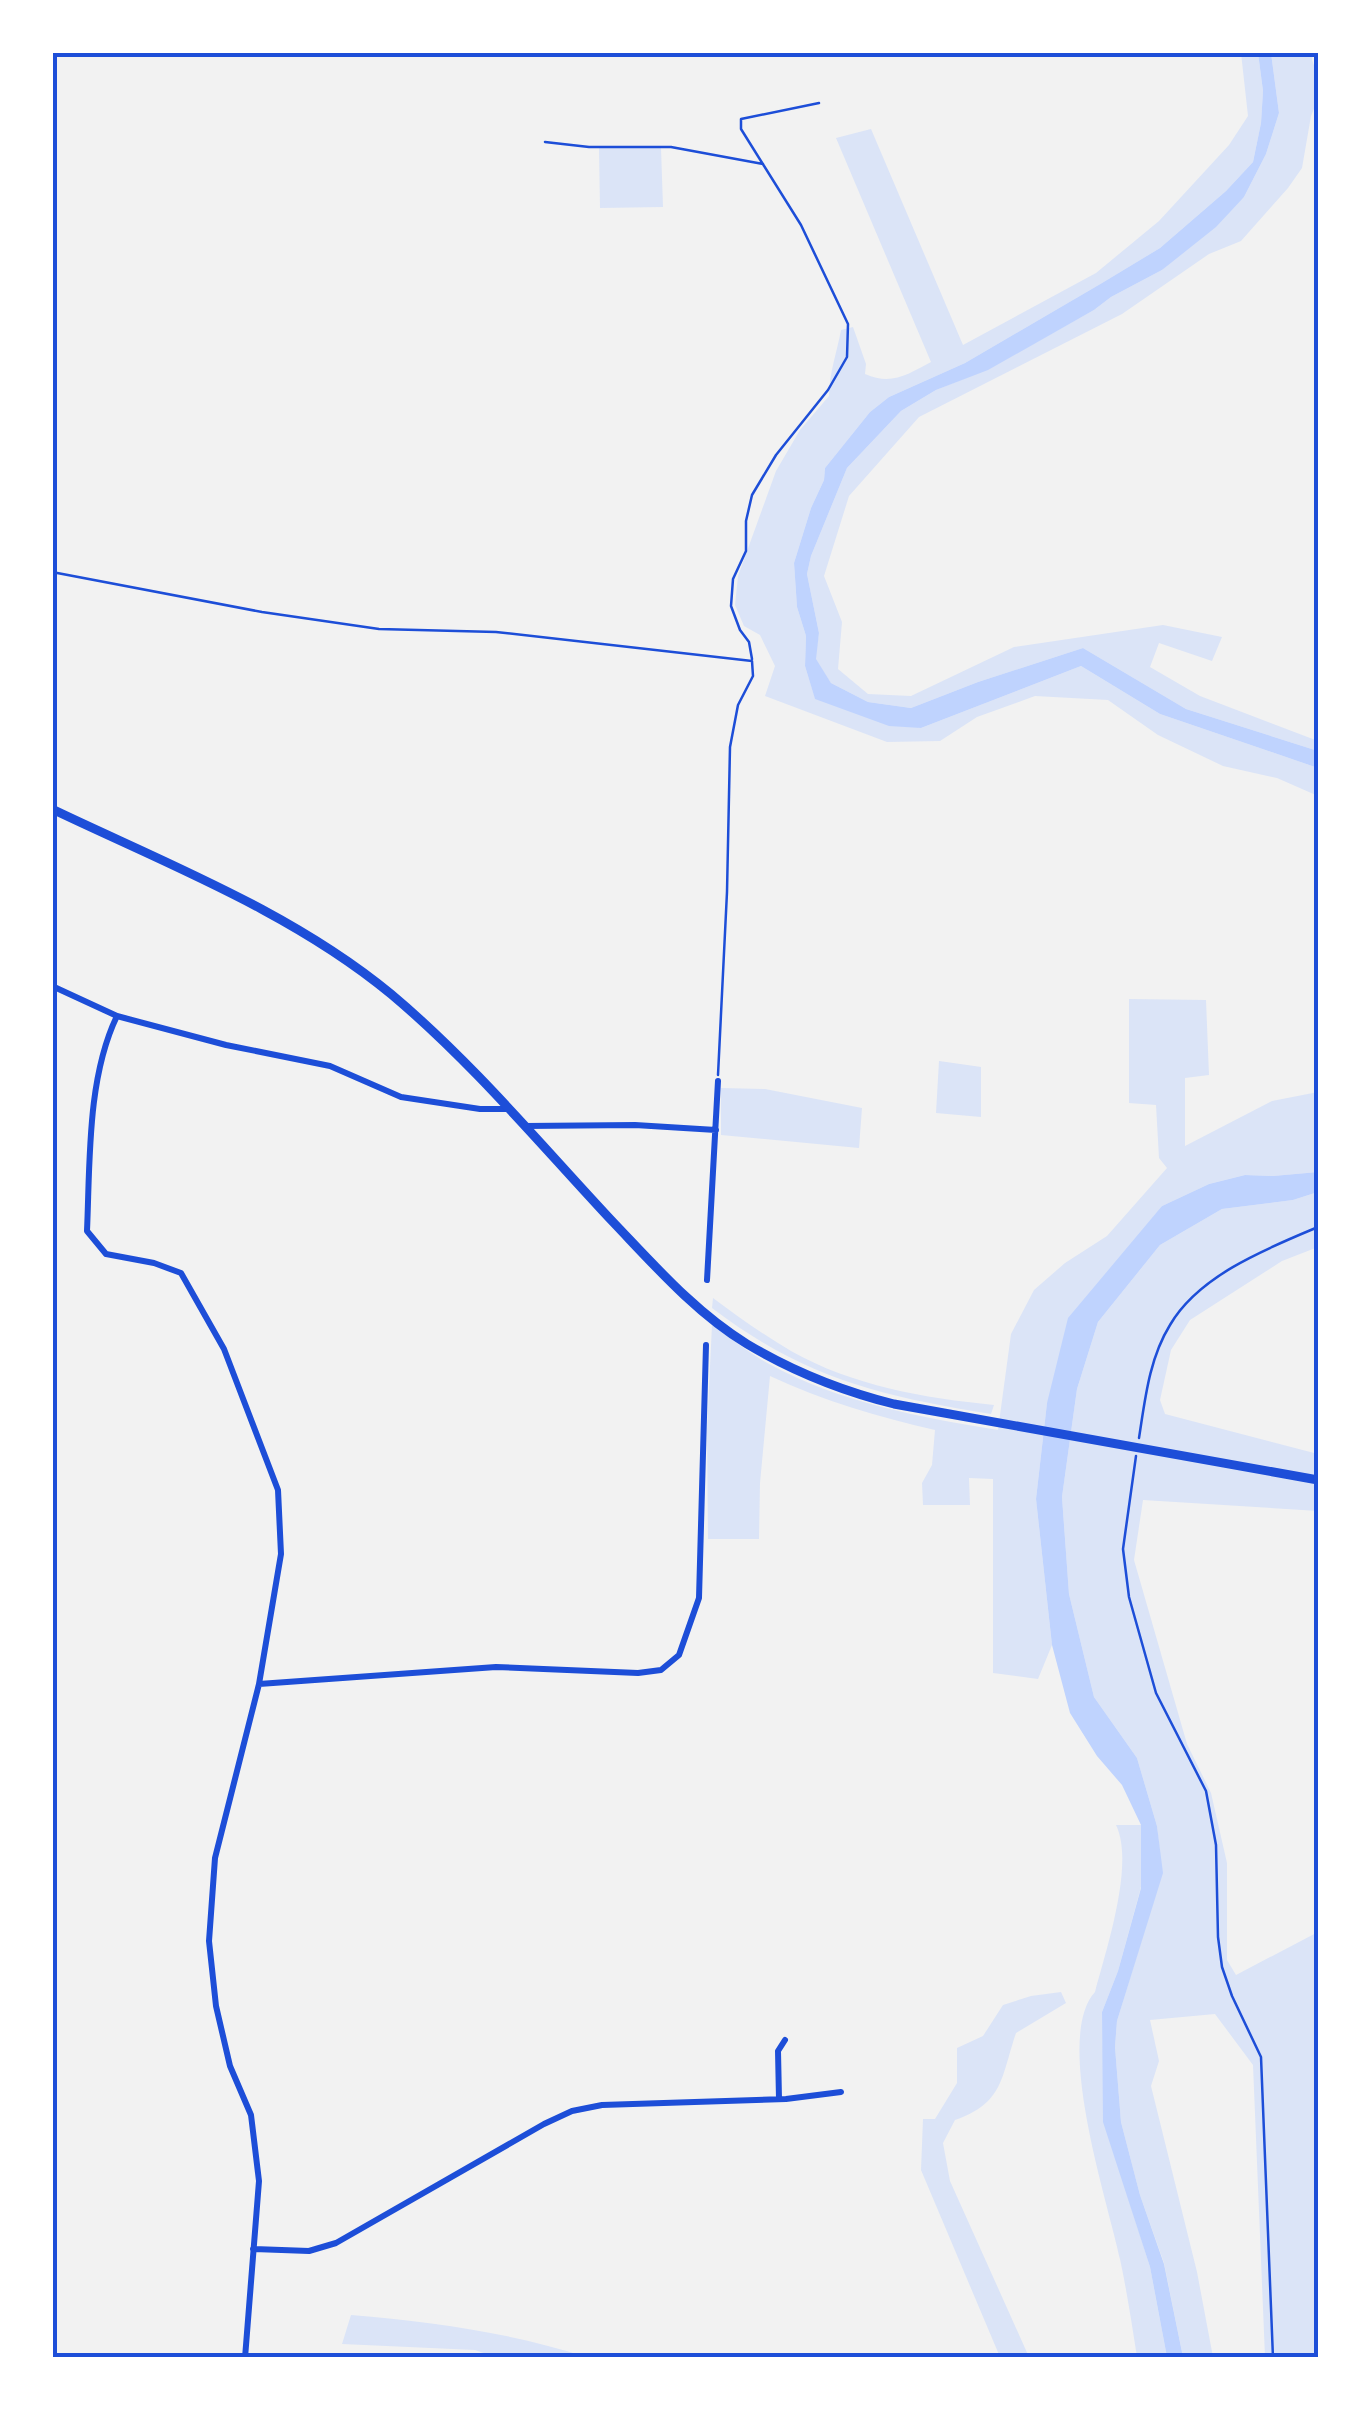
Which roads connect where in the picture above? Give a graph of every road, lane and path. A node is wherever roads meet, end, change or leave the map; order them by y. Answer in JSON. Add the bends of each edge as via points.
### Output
{"nodes":[{"id":1,"x":819,"y":102,"type":"dead end"},
{"id":2,"x":545,"y":142,"type":"dead end"},
{"id":3,"x":764,"y":164,"type":"junction"},
{"id":4,"x":52,"y":572,"type":"edge"},
{"id":5,"x":752,"y":661,"type":"junction"},
{"id":6,"x":52,"y":808,"type":"edge"},
{"id":7,"x":52,"y":986,"type":"edge"},
{"id":8,"x":116,"y":1016,"type":"junction"},
{"id":9,"x":718,"y":1082,"type":"joint"},
{"id":10,"x":507,"y":1109,"type":"junction"},
{"id":11,"x":524,"y":1126,"type":"junction"},
{"id":12,"x":716,"y":1130,"type":"junction"},
{"id":13,"x":1318,"y":1227,"type":"edge"},
{"id":14,"x":707,"y":1280,"type":"dead end"},
{"id":15,"x":706,"y":1345,"type":"dead end"},
{"id":16,"x":1139,"y":1437,"type":"dead end"},
{"id":17,"x":1136,"y":1455,"type":"dead end"},
{"id":18,"x":1318,"y":1480,"type":"edge"},
{"id":19,"x":258,"y":1684,"type":"junction"},
{"id":20,"x":785,"y":2040,"type":"dead end"},
{"id":21,"x":840,"y":2092,"type":"dead end"},
{"id":22,"x":779,"y":2099,"type":"junction"},
{"id":23,"x":253,"y":2249,"type":"junction"},
{"id":24,"x":245,"y":2358,"type":"edge"},
{"id":25,"x":1273,"y":2358,"type":"edge"}],
"edges":[{"from":1,"to":3,"type":"path","via":[[741,119],[740,130]]},
{"from":2,"to":3,"type":"path","via":[[670,147]]},
{"from":3,"to":5,"type":"path","via":[[848,324],[846,357],[828,390],[752,495],[731,606]]},
{"from":4,"to":5,"type":"path","via":[[379,628],[496,632]]},
{"from":5,"to":9,"type":"path","via":[[730,746]]},
{"from":6,"to":10,"type":"main road","via":[[316,940],[392,995]]},
{"from":7,"to":8,"type":"street"},
{"from":8,"to":10,"type":"street","via":[[330,1066],[401,1098]]},
{"from":8,"to":19,"type":"street","via":[[92,1118],[87,1231],[106,1254],[181,1273],[224,1349],[278,1490],[281,1554]]},
{"from":9,"to":12,"type":"street"},
{"from":10,"to":11,"type":"main road"},
{"from":11,"to":12,"type":"street"},
{"from":11,"to":18,"type":"main road","via":[[677,1287],[745,1342],[825,1384],[932,1412]]},
{"from":12,"to":14,"type":"street"},
{"from":13,"to":16,"type":"path","via":[[1237,1267],[1170,1323],[1148,1380]]},
{"from":15,"to":19,"type":"street","via":[[699,1598],[679,1655],[661,1670],[496,1667]]},
{"from":17,"to":25,"type":"path","via":[[1123,1549],[1129,1597],[1156,1693],[1206,1791],[1216,1845],[1222,1967],[1261,2058]]},
{"from":19,"to":23,"type":"street","via":[[214,1858],[209,1940],[219,2021],[251,2115],[259,2181]]},
{"from":20,"to":22,"type":"street","via":[[778,2051]]},
{"from":21,"to":22,"type":"street"},
{"from":22,"to":23,"type":"street","via":[[572,2111],[336,2243],[309,2251]]},
{"from":23,"to":24,"type":"street"}]}
